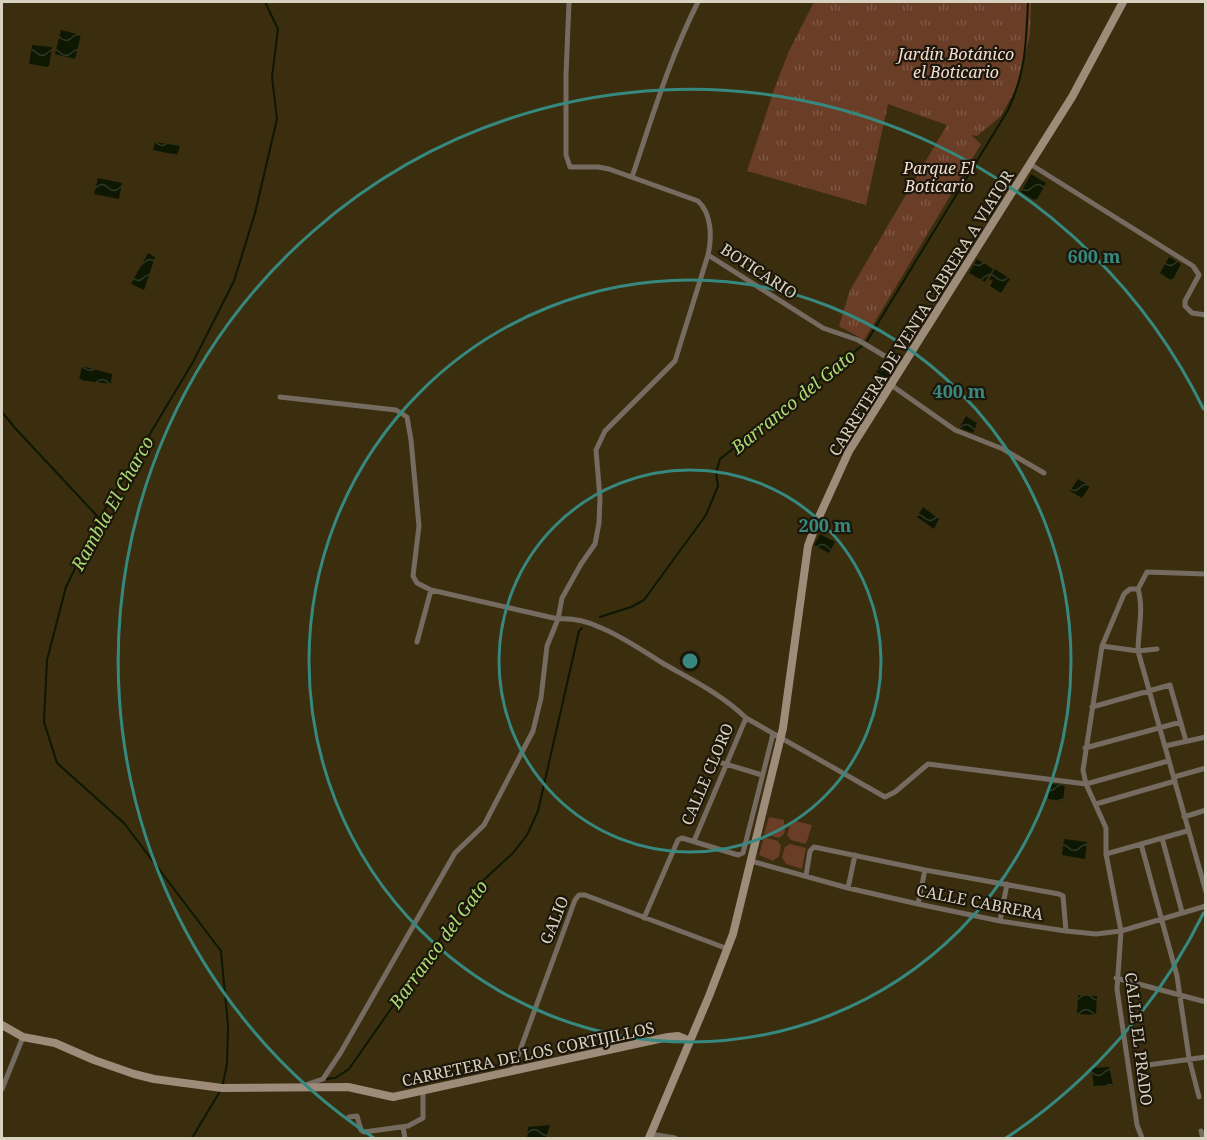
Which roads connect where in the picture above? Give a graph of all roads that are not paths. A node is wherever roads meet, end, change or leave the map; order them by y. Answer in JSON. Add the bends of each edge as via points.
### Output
{"nodes":[{"id":1,"x":569,"y":2,"type":"edge"},
{"id":2,"x":698,"y":2,"type":"edge"},
{"id":3,"x":1123,"y":2,"type":"edge"},
{"id":4,"x":1030,"y":164,"type":"junction"},
{"id":5,"x":632,"y":177,"type":"junction"},
{"id":6,"x":708,"y":255,"type":"junction"},
{"id":7,"x":1206,"y":315,"type":"edge"},
{"id":8,"x":903,"y":367,"type":"junction"},
{"id":9,"x":891,"y":385,"type":"junction"},
{"id":10,"x":280,"y":397,"type":"dead end"},
{"id":11,"x":1044,"y":473,"type":"dead end"},
{"id":12,"x":1206,"y":574,"type":"edge"},
{"id":13,"x":431,"y":590,"type":"junction"},
{"id":14,"x":1138,"y":590,"type":"junction"},
{"id":15,"x":558,"y":619,"type":"junction"},
{"id":16,"x":417,"y":642,"type":"dead end"},
{"id":17,"x":1102,"y":646,"type":"junction"},
{"id":18,"x":1157,"y":649,"type":"dead end"},
{"id":19,"x":1138,"y":651,"type":"junction"},
{"id":20,"x":1149,"y":690,"type":"junction"},
{"id":21,"x":1092,"y":707,"type":"junction"},
{"id":22,"x":746,"y":718,"type":"junction"},
{"id":23,"x":1181,"y":722,"type":"junction"},
{"id":24,"x":1160,"y":728,"type":"junction"},
{"id":25,"x":773,"y":734,"type":"junction"},
{"id":26,"x":1206,"y":737,"type":"edge"},
{"id":27,"x":781,"y":738,"type":"junction"},
{"id":28,"x":1186,"y":741,"type":"junction"},
{"id":29,"x":1165,"y":746,"type":"junction"},
{"id":30,"x":1085,"y":748,"type":"junction"},
{"id":31,"x":710,"y":759,"type":"dead end"},
{"id":32,"x":1168,"y":761,"type":"junction"},
{"id":33,"x":726,"y":764,"type":"junction"},
{"id":34,"x":1206,"y":768,"type":"edge"},
{"id":35,"x":762,"y":775,"type":"junction"},
{"id":36,"x":1174,"y":779,"type":"junction"},
{"id":37,"x":1086,"y":784,"type":"junction"},
{"id":38,"x":1096,"y":804,"type":"junction"},
{"id":39,"x":1206,"y":810,"type":"edge"},
{"id":40,"x":1184,"y":817,"type":"junction"},
{"id":41,"x":1187,"y":831,"type":"junction"},
{"id":42,"x":1162,"y":838,"type":"junction"},
{"id":43,"x":694,"y":841,"type":"junction"},
{"id":44,"x":1141,"y":844,"type":"junction"},
{"id":45,"x":1106,"y":854,"type":"junction"},
{"id":46,"x":855,"y":855,"type":"junction"},
{"id":47,"x":751,"y":861,"type":"junction"},
{"id":48,"x":925,"y":870,"type":"junction"},
{"id":49,"x":806,"y":876,"type":"junction"},
{"id":50,"x":1007,"y":884,"type":"junction"},
{"id":51,"x":848,"y":888,"type":"junction"},
{"id":52,"x":1206,"y":892,"type":"edge"},
{"id":53,"x":918,"y":904,"type":"junction"},
{"id":54,"x":1206,"y":906,"type":"edge"},
{"id":55,"x":1182,"y":912,"type":"junction"},
{"id":56,"x":644,"y":918,"type":"junction"},
{"id":57,"x":1163,"y":918,"type":"junction"},
{"id":58,"x":1000,"y":921,"type":"junction"},
{"id":59,"x":1066,"y":931,"type":"junction"},
{"id":60,"x":1121,"y":931,"type":"junction"},
{"id":61,"x":728,"y":949,"type":"junction"},
{"id":62,"x":1116,"y":978,"type":"junction"},
{"id":63,"x":1179,"y":996,"type":"junction"},
{"id":64,"x":1206,"y":1002,"type":"edge"},
{"id":65,"x":2,"y":1025,"type":"edge"},
{"id":66,"x":23,"y":1037,"type":"junction"},
{"id":67,"x":690,"y":1041,"type":"junction"},
{"id":68,"x":1206,"y":1057,"type":"edge"},
{"id":69,"x":1189,"y":1058,"type":"junction"},
{"id":70,"x":1148,"y":1065,"type":"dead end"},
{"id":71,"x":512,"y":1072,"type":"junction"},
{"id":72,"x":300,"y":1087,"type":"junction"},
{"id":73,"x":2,"y":1089,"type":"edge"},
{"id":74,"x":423,"y":1091,"type":"junction"},
{"id":75,"x":1199,"y":1097,"type":"dead end"},
{"id":76,"x":349,"y":1117,"type":"dead end"},
{"id":77,"x":403,"y":1127,"type":"junction"},
{"id":78,"x":1201,"y":1131,"type":"dead end"},
{"id":79,"x":650,"y":1136,"type":"edge"},
{"id":80,"x":405,"y":1138,"type":"edge"},
{"id":81,"x":675,"y":1138,"type":"edge"},
{"id":82,"x":1142,"y":1138,"type":"edge"},
{"id":83,"x":1203,"y":1138,"type":"edge"}],
"edges":[{"from":1,"to":5,"type":"street","name":"BOTICARIO","via":[[568,163],[570,167],[598,167]]},
{"from":2,"to":5,"type":"street","via":[[669,70]]},
{"from":3,"to":4,"type":"street","name":"CARRETERA DE VENTA CABRERA A VIATOR"},
{"from":4,"to":7,"type":"street","via":[[1193,266],[1199,275],[1185,306],[1192,313]]},
{"from":4,"to":8,"type":"street","name":"CARRETERA DE VENTA CABRERA A VIATOR"},
{"from":5,"to":6,"type":"street","name":"BOTICARIO","via":[[702,204],[712,238]]},
{"from":6,"to":8,"type":"street","name":"BOTICARIO","via":[[823,328],[858,340]]},
{"from":6,"to":15,"type":"street","via":[[675,362],[605,431],[596,450],[600,498],[595,544],[562,598]]},
{"from":8,"to":9,"type":"street","name":"CARRETERA DE VENTA CABRERA A VIATOR"},
{"from":9,"to":11,"type":"street","via":[[955,430],[1003,449]]},
{"from":9,"to":27,"type":"street","name":"CARRETERA DE VENTA CABRERA A VIATOR","via":[[849,451],[808,546]]},
{"from":10,"to":13,"type":"street","via":[[396,410],[407,417],[418,526],[413,576],[417,583]]},
{"from":12,"to":14,"type":"street","via":[[1146,572]]},
{"from":13,"to":15,"type":"street"},
{"from":13,"to":16,"type":"street"},
{"from":14,"to":17,"type":"street","name":"CALLE EL PRADO","via":[[1130,589],[1124,594]]},
{"from":14,"to":19,"type":"street"},
{"from":15,"to":22,"type":"street","via":[[570,618],[602,628],[732,704]]},
{"from":15,"to":72,"type":"street","via":[[547,646],[533,731],[484,825],[455,853],[323,1079]]},
{"from":17,"to":19,"type":"street"},
{"from":17,"to":21,"type":"street","name":"CALLE EL PRADO"},
{"from":18,"to":19,"type":"street"},
{"from":19,"to":20,"type":"street"},
{"from":20,"to":21,"type":"street"},
{"from":20,"to":23,"type":"street","via":[[1170,685]]},
{"from":20,"to":24,"type":"street"},
{"from":21,"to":30,"type":"street","name":"CALLE EL PRADO"},
{"from":22,"to":25,"type":"street"},
{"from":22,"to":33,"type":"street","name":"CALLE CLORO"},
{"from":23,"to":24,"type":"street"},
{"from":23,"to":28,"type":"street"},
{"from":24,"to":29,"type":"street"},
{"from":24,"to":30,"type":"street"},
{"from":25,"to":27,"type":"street"},
{"from":25,"to":35,"type":"street"},
{"from":26,"to":28,"type":"street"},
{"from":27,"to":37,"type":"street","via":[[885,797],[928,764]]},
{"from":27,"to":47,"type":"street","name":"CARRETERA DE VENTA CABRERA A VIATOR"},
{"from":28,"to":29,"type":"street"},
{"from":29,"to":32,"type":"street"},
{"from":30,"to":37,"type":"street","name":"CALLE EL PRADO"},
{"from":31,"to":33,"type":"street"},
{"from":32,"to":36,"type":"street"},
{"from":32,"to":37,"type":"street"},
{"from":33,"to":35,"type":"street"},
{"from":33,"to":43,"type":"street","name":"CALLE CLORO"},
{"from":34,"to":36,"type":"street"},
{"from":35,"to":43,"type":"street","via":[[743,853],[738,855]]},
{"from":36,"to":38,"type":"street"},
{"from":36,"to":40,"type":"street"},
{"from":37,"to":38,"type":"street","name":"CALLE EL PRADO"},
{"from":38,"to":45,"type":"street","name":"CALLE EL PRADO","via":[[1106,828]]},
{"from":39,"to":40,"type":"street"},
{"from":40,"to":41,"type":"street"},
{"from":41,"to":42,"type":"street"},
{"from":41,"to":52,"type":"street"},
{"from":42,"to":44,"type":"street"},
{"from":42,"to":55,"type":"street"},
{"from":43,"to":56,"type":"street","via":[[678,840]]},
{"from":44,"to":45,"type":"street"},
{"from":44,"to":57,"type":"street"},
{"from":45,"to":60,"type":"street","name":"CALLE EL PRADO"},
{"from":46,"to":48,"type":"street"},
{"from":46,"to":49,"type":"street","via":[[814,846]]},
{"from":46,"to":51,"type":"street"},
{"from":47,"to":49,"type":"street","name":"CALLE CABRERA"},
{"from":47,"to":61,"type":"street","name":"CARRETERA DE VENTA CABRERA A VIATOR"},
{"from":48,"to":50,"type":"street"},
{"from":48,"to":53,"type":"street"},
{"from":49,"to":51,"type":"street","name":"CALLE CABRERA"},
{"from":50,"to":58,"type":"street"},
{"from":50,"to":59,"type":"street","via":[[1063,896]]},
{"from":51,"to":53,"type":"street","name":"CALLE CABRERA"},
{"from":53,"to":58,"type":"street","name":"CALLE CABRERA"},
{"from":54,"to":55,"type":"street","name":"CALLE CABRERA"},
{"from":55,"to":57,"type":"street","name":"CALLE CABRERA"},
{"from":56,"to":61,"type":"street","name":"GALIO"},
{"from":56,"to":71,"type":"street","name":"GALIO","via":[[579,895]]},
{"from":57,"to":60,"type":"street","name":"CALLE CABRERA"},
{"from":57,"to":63,"type":"street"},
{"from":58,"to":59,"type":"street","name":"CALLE CABRERA"},
{"from":59,"to":60,"type":"street","name":"CALLE CABRERA"},
{"from":60,"to":62,"type":"street","name":"CALLE EL PRADO"},
{"from":61,"to":67,"type":"street","name":"CARRETERA DE VENTA CABRERA A VIATOR"},
{"from":62,"to":63,"type":"street"},
{"from":62,"to":82,"type":"street","name":"CALLE EL PRADO","via":[[1120,1022]]},
{"from":63,"to":64,"type":"street"},
{"from":63,"to":69,"type":"street"},
{"from":65,"to":66,"type":"street","name":"CARRETERA DE LOS CORTIJILLOS"},
{"from":66,"to":72,"type":"street","name":"CARRETERA DE LOS CORTIJILLOS","via":[[55,1043],[154,1079],[222,1088]]},
{"from":66,"to":73,"type":"street"},
{"from":67,"to":71,"type":"street","name":"CARRETERA DE LOS CORTIJILLOS","via":[[668,1037]]},
{"from":67,"to":79,"type":"street","name":"CARRETERA DE VENTA CABRERA A VIATOR"},
{"from":68,"to":69,"type":"street"},
{"from":69,"to":70,"type":"street"},
{"from":69,"to":75,"type":"street"},
{"from":71,"to":74,"type":"street","name":"CARRETERA DE LOS CORTIJILLOS"},
{"from":72,"to":74,"type":"street","name":"CARRETERA DE LOS CORTIJILLOS","via":[[348,1087],[393,1097]]},
{"from":74,"to":77,"type":"street","via":[[423,1118]]},
{"from":76,"to":77,"type":"street","via":[[357,1116],[364,1132]]},
{"from":77,"to":80,"type":"street"},
{"from":78,"to":83,"type":"street"},
{"from":79,"to":81,"type":"street"}]}
